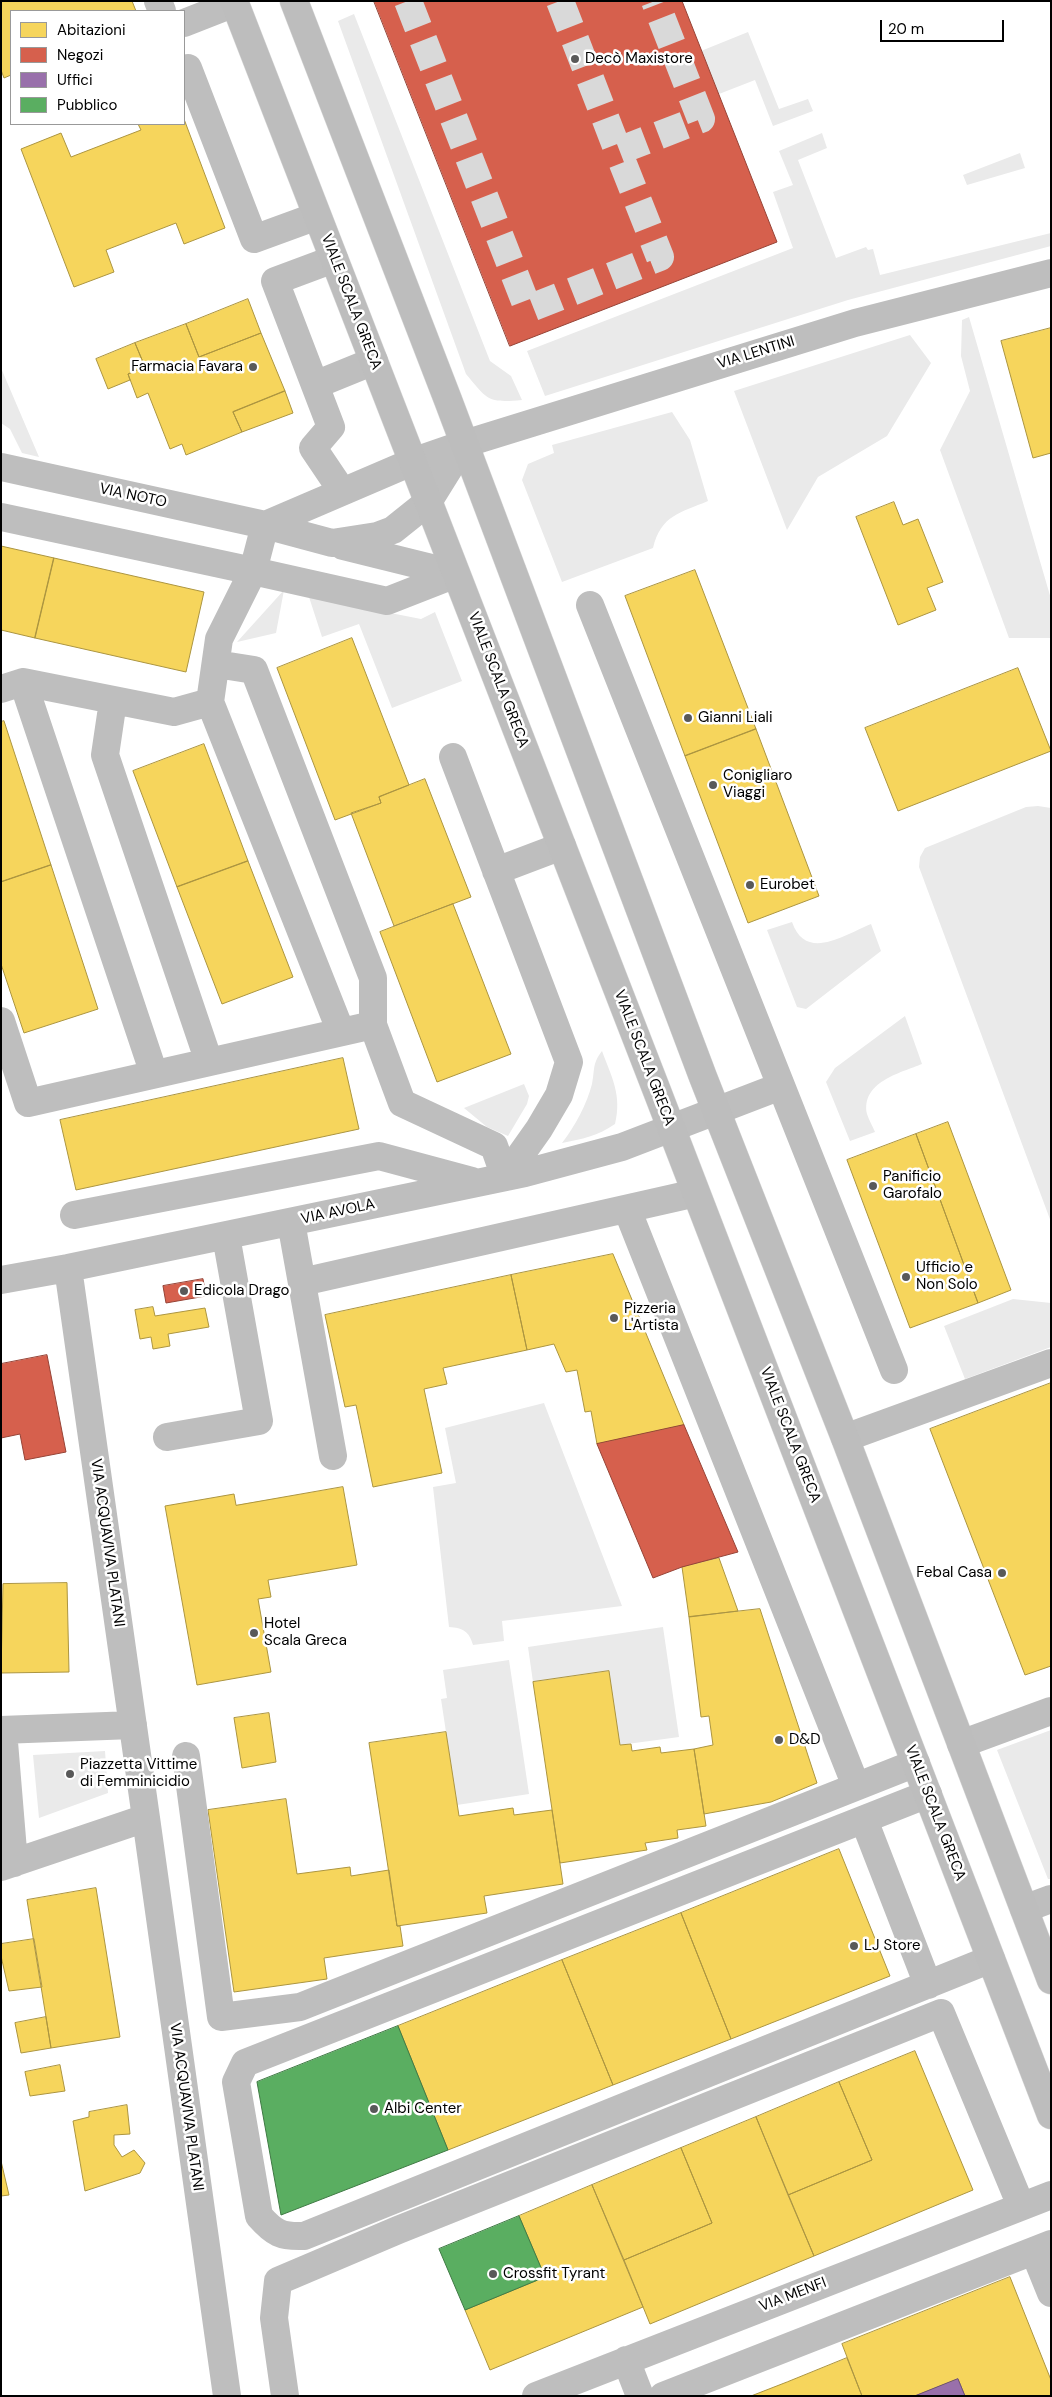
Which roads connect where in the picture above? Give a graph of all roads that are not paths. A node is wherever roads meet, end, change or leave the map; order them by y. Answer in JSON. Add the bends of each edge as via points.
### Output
{"nodes":[{"id":1,"x":294,"y":1,"type":"edge"},
{"id":2,"x":235,"y":2,"type":"edge"},
{"id":3,"x":185,"y":23,"type":"edge"},
{"id":4,"x":188,"y":68,"type":"dead end"},
{"id":5,"x":317,"y":216,"type":"junction"},
{"id":6,"x":334,"y":259,"type":"junction"},
{"id":7,"x":1051,"y":274,"type":"edge"},
{"id":8,"x":374,"y":361,"type":"junction"},
{"id":9,"x":315,"y":384,"type":"junction"},
{"id":10,"x":464,"y":444,"type":"junction"},
{"id":11,"x":412,"y":462,"type":"junction"},
{"id":12,"x":1,"y":467,"type":"edge"},
{"id":13,"x":342,"y":491,"type":"junction"},
{"id":14,"x":428,"y":502,"type":"junction"},
{"id":15,"x":1,"y":517,"type":"edge"},
{"id":16,"x":265,"y":525,"type":"junction"},
{"id":17,"x":332,"y":543,"type":"junction"},
{"id":18,"x":253,"y":571,"type":"junction"},
{"id":19,"x":456,"y":574,"type":"junction"},
{"id":20,"x":590,"y":606,"type":"dead end"},
{"id":21,"x":216,"y":664,"type":"junction"},
{"id":22,"x":12,"y":686,"type":"edge"},
{"id":23,"x":113,"y":701,"type":"junction"},
{"id":24,"x":210,"y":702,"type":"junction"},
{"id":25,"x":452,"y":757,"type":"dead end"},
{"id":26,"x":562,"y":846,"type":"junction"},
{"id":27,"x":496,"y":871,"type":"junction"},
{"id":28,"x":1,"y":1021,"type":"edge"},
{"id":29,"x":372,"y":1025,"type":"junction"},
{"id":30,"x":341,"y":1032,"type":"junction"},
{"id":31,"x":209,"y":1062,"type":"junction"},
{"id":32,"x":154,"y":1074,"type":"junction"},
{"id":33,"x":781,"y":1086,"type":"junction"},
{"id":34,"x":716,"y":1111,"type":"junction"},
{"id":35,"x":672,"y":1129,"type":"junction"},
{"id":36,"x":505,"y":1177,"type":"junction"},
{"id":37,"x":478,"y":1182,"type":"junction"},
{"id":38,"x":696,"y":1193,"type":"junction"},
{"id":39,"x":627,"y":1209,"type":"junction"},
{"id":40,"x":74,"y":1215,"type":"dead end"},
{"id":41,"x":292,"y":1222,"type":"junction"},
{"id":42,"x":226,"y":1236,"type":"junction"},
{"id":43,"x":68,"y":1268,"type":"junction"},
{"id":44,"x":1,"y":1280,"type":"edge"},
{"id":45,"x":302,"y":1282,"type":"junction"},
{"id":46,"x":1051,"y":1363,"type":"edge"},
{"id":47,"x":894,"y":1370,"type":"dead end"},
{"id":48,"x":167,"y":1437,"type":"dead end"},
{"id":49,"x":845,"y":1438,"type":"junction"},
{"id":50,"x":332,"y":1456,"type":"dead end"},
{"id":51,"x":1051,"y":1711,"type":"edge"},
{"id":52,"x":132,"y":1725,"type":"junction"},
{"id":53,"x":2,"y":1730,"type":"edge"},
{"id":54,"x":961,"y":1744,"type":"junction"},
{"id":55,"x":186,"y":1756,"type":"dead end"},
{"id":56,"x":916,"y":1763,"type":"junction"},
{"id":57,"x":856,"y":1786,"type":"junction"},
{"id":58,"x":928,"y":1794,"type":"junction"},
{"id":59,"x":146,"y":1818,"type":"junction"},
{"id":60,"x":864,"y":1820,"type":"junction"},
{"id":61,"x":8,"y":1865,"type":"edge"},
{"id":62,"x":1051,"y":1899,"type":"edge"},
{"id":63,"x":1024,"y":1909,"type":"junction"},
{"id":64,"x":991,"y":1959,"type":"junction"},
{"id":65,"x":1051,"y":1980,"type":"edge"},
{"id":66,"x":928,"y":1985,"type":"junction"},
{"id":67,"x":1051,"y":2115,"type":"edge"},
{"id":68,"x":1051,"y":2195,"type":"edge"},
{"id":69,"x":1021,"y":2206,"type":"junction"},
{"id":70,"x":1042,"y":2247,"type":"edge"},
{"id":71,"x":1051,"y":2293,"type":"edge"},
{"id":72,"x":626,"y":2360,"type":"junction"},
{"id":73,"x":227,"y":2396,"type":"edge"},
{"id":74,"x":285,"y":2396,"type":"edge"},
{"id":75,"x":536,"y":2396,"type":"edge"},
{"id":76,"x":640,"y":2396,"type":"edge"},
{"id":77,"x":663,"y":2396,"type":"edge"}],
"edges":[{"from":1,"to":10,"type":"main road"},
{"from":2,"to":3,"type":"street"},
{"from":2,"to":5,"type":"main road","name":"VIALE SCALA GRECA"},
{"from":4,"to":5,"type":"street","via":[[254,240]]},
{"from":5,"to":6,"type":"main road","name":"VIALE SCALA GRECA"},
{"from":6,"to":8,"type":"main road","name":"VIALE SCALA GRECA"},
{"from":6,"to":9,"type":"street","via":[[275,280]]},
{"from":7,"to":10,"type":"street","name":"VIA LENTINI","via":[[855,323]]},
{"from":8,"to":9,"type":"street"},
{"from":8,"to":11,"type":"main road","name":"VIALE SCALA GRECA"},
{"from":9,"to":13,"type":"street","via":[[331,427],[313,448]]},
{"from":10,"to":11,"type":"street","name":"VIA LENTINI"},
{"from":10,"to":14,"type":"street"},
{"from":10,"to":34,"type":"main road"},
{"from":11,"to":13,"type":"street","name":"VIA LENTINI"},
{"from":11,"to":14,"type":"main road","name":"VIALE SCALA GRECA"},
{"from":12,"to":16,"type":"street","name":"VIA NOTO"},
{"from":13,"to":16,"type":"street","name":"VIA LENTINI"},
{"from":14,"to":17,"type":"street","via":[[393,530],[378,536]]},
{"from":14,"to":19,"type":"main road","name":"VIALE SCALA GRECA"},
{"from":15,"to":18,"type":"street"},
{"from":16,"to":17,"type":"street","name":"VIA NOTO"},
{"from":16,"to":18,"type":"street"},
{"from":17,"to":19,"type":"street","name":"VIA NOTO"},
{"from":18,"to":19,"type":"street","via":[[387,601]]},
{"from":18,"to":21,"type":"street","via":[[219,639]]},
{"from":19,"to":26,"type":"main road","name":"VIALE SCALA GRECA"},
{"from":20,"to":33,"type":"street"},
{"from":21,"to":24,"type":"street"},
{"from":21,"to":29,"type":"street","via":[[254,670],[372,978]]},
{"from":22,"to":23,"type":"street"},
{"from":22,"to":32,"type":"street"},
{"from":23,"to":24,"type":"street","via":[[174,712]]},
{"from":23,"to":31,"type":"street","via":[[105,755]]},
{"from":24,"to":30,"type":"street"},
{"from":25,"to":27,"type":"street"},
{"from":26,"to":27,"type":"street"},
{"from":26,"to":35,"type":"main road","name":"VIALE SCALA GRECA"},
{"from":27,"to":36,"type":"street","via":[[569,1062],[559,1095]]},
{"from":28,"to":32,"type":"street","via":[[28,1103]]},
{"from":29,"to":30,"type":"street"},
{"from":29,"to":36,"type":"street","via":[[402,1103],[494,1146]]},
{"from":30,"to":31,"type":"street"},
{"from":31,"to":32,"type":"street"},
{"from":33,"to":34,"type":"street","name":"VIA AVOLA"},
{"from":33,"to":47,"type":"street"},
{"from":34,"to":35,"type":"street","name":"VIA AVOLA"},
{"from":34,"to":49,"type":"main road"},
{"from":35,"to":36,"type":"street","name":"VIA AVOLA","via":[[622,1147]]},
{"from":35,"to":38,"type":"main road","name":"VIALE SCALA GRECA"},
{"from":36,"to":37,"type":"street","name":"VIA AVOLA"},
{"from":37,"to":40,"type":"street","via":[[379,1156]]},
{"from":37,"to":41,"type":"street","name":"VIA AVOLA"},
{"from":38,"to":39,"type":"street"},
{"from":38,"to":56,"type":"main road","name":"VIALE SCALA GRECA"},
{"from":39,"to":45,"type":"street"},
{"from":39,"to":57,"type":"street"},
{"from":41,"to":42,"type":"street","name":"VIA AVOLA"},
{"from":41,"to":45,"type":"street"},
{"from":42,"to":43,"type":"street","name":"VIA AVOLA"},
{"from":42,"to":48,"type":"street","via":[[259,1421]]},
{"from":43,"to":44,"type":"street","name":"VIA AVOLA"},
{"from":43,"to":52,"type":"street","name":"VIA ACQUAVIVA PLATANI"},
{"from":45,"to":50,"type":"street"},
{"from":46,"to":49,"type":"street"},
{"from":49,"to":54,"type":"main road"},
{"from":51,"to":54,"type":"street"},
{"from":52,"to":53,"type":"street"},
{"from":52,"to":59,"type":"street","name":"VIA ACQUAVIVA PLATANI"},
{"from":53,"to":61,"type":"street"},
{"from":54,"to":63,"type":"main road"},
{"from":55,"to":57,"type":"street","via":[[221,2017],[300,2006]]},
{"from":56,"to":57,"type":"street"},
{"from":56,"to":58,"type":"main road","name":"VIALE SCALA GRECA"},
{"from":58,"to":60,"type":"street"},
{"from":58,"to":64,"type":"main road","name":"VIALE SCALA GRECA"},
{"from":59,"to":61,"type":"street"},
{"from":59,"to":73,"type":"street","name":"VIA ACQUAVIVA PLATANI"},
{"from":60,"to":66,"type":"street"},
{"from":60,"to":66,"type":"street","via":[[245,2063],[236,2082],[258,2216],[271,2229],[285,2236],[304,2236]]},
{"from":62,"to":63,"type":"street"},
{"from":63,"to":65,"type":"main road"},
{"from":64,"to":66,"type":"street"},
{"from":64,"to":67,"type":"main road","name":"VIALE SCALA GRECA"},
{"from":68,"to":69,"type":"street","name":"VIA MENFI"},
{"from":69,"to":72,"type":"street","name":"VIA MENFI"},
{"from":69,"to":74,"type":"street","via":[[941,2013],[278,2281],[274,2318]]},
{"from":70,"to":71,"type":"street"},
{"from":70,"to":77,"type":"street"},
{"from":72,"to":75,"type":"street","name":"VIA MENFI"},
{"from":72,"to":76,"type":"street"}]}
